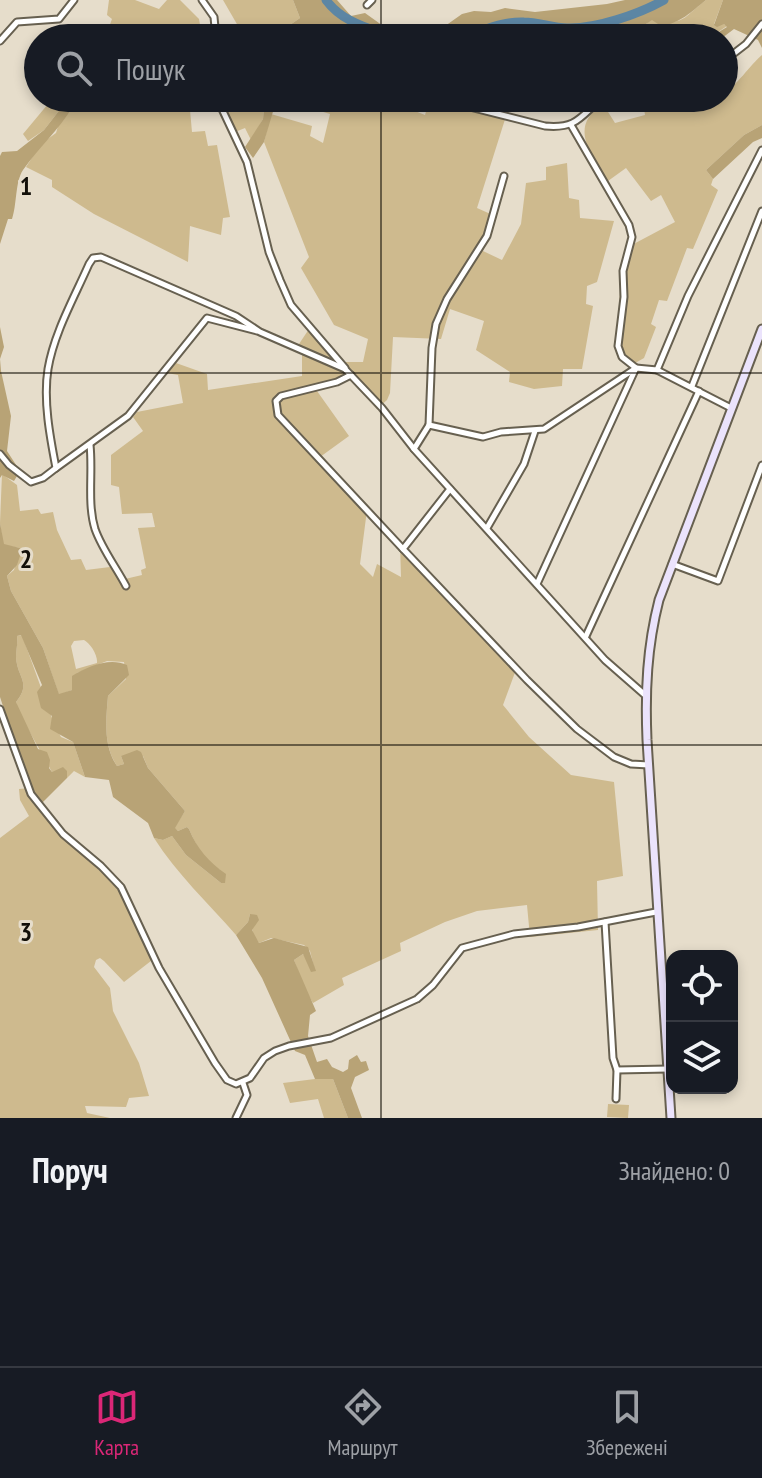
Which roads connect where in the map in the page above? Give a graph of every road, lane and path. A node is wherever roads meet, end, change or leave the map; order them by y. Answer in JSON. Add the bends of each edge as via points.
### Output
{"nodes":[{"id":1,"x":74,"y":0,"type":"edge"},
{"id":2,"x":202,"y":0,"type":"edge"},
{"id":3,"x":215,"y":24,"type":"edge"},
{"id":4,"x":762,"y":24,"type":"edge"},
{"id":5,"x":0,"y":41,"type":"edge"},
{"id":6,"x":738,"y":50,"type":"edge"},
{"id":7,"x":223,"y":112,"type":"edge"},
{"id":8,"x":490,"y":112,"type":"edge"},
{"id":9,"x":586,"y":112,"type":"edge"},
{"id":10,"x":571,"y":125,"type":"junction"},
{"id":11,"x":762,"y":150,"type":"edge"},
{"id":12,"x":504,"y":176,"type":"dead end"},
{"id":13,"x":762,"y":211,"type":"edge"},
{"id":14,"x":762,"y":329,"type":"edge"},
{"id":15,"x":260,"y":332,"type":"junction"},
{"id":16,"x":636,"y":368,"type":"junction"},
{"id":17,"x":345,"y":369,"type":"junction"},
{"id":18,"x":657,"y":370,"type":"junction"},
{"id":19,"x":351,"y":375,"type":"junction"},
{"id":20,"x":692,"y":386,"type":"junction"},
{"id":21,"x":699,"y":391,"type":"junction"},
{"id":22,"x":731,"y":408,"type":"junction"},
{"id":23,"x":429,"y":425,"type":"junction"},
{"id":24,"x":535,"y":431,"type":"junction"},
{"id":25,"x":90,"y":445,"type":"junction"},
{"id":26,"x":414,"y":449,"type":"junction"},
{"id":27,"x":0,"y":454,"type":"edge"},
{"id":28,"x":762,"y":465,"type":"edge"},
{"id":29,"x":56,"y":468,"type":"junction"},
{"id":30,"x":450,"y":489,"type":"junction"},
{"id":31,"x":487,"y":528,"type":"junction"},
{"id":32,"x":403,"y":549,"type":"junction"},
{"id":33,"x":672,"y":564,"type":"junction"},
{"id":34,"x":537,"y":584,"type":"junction"},
{"id":35,"x":126,"y":586,"type":"dead end"},
{"id":36,"x":586,"y":636,"type":"junction"},
{"id":37,"x":645,"y":695,"type":"junction"},
{"id":38,"x":0,"y":709,"type":"edge"},
{"id":39,"x":649,"y":765,"type":"junction"},
{"id":40,"x":656,"y":912,"type":"junction"},
{"id":41,"x":605,"y":922,"type":"junction"},
{"id":42,"x":666,"y":1033,"type":"edge"},
{"id":43,"x":666,"y":1069,"type":"edge"},
{"id":44,"x":617,"y":1070,"type":"junction"},
{"id":45,"x":243,"y":1083,"type":"junction"},
{"id":46,"x":670,"y":1094,"type":"edge"},
{"id":47,"x":616,"y":1099,"type":"dead end"},
{"id":48,"x":236,"y":1118,"type":"edge"},
{"id":49,"x":671,"y":1118,"type":"edge"}],
"edges":[{"from":1,"to":5,"type":"street","via":[[59,19],[17,22]]},
{"from":2,"to":3,"type":"street"},
{"from":4,"to":6,"type":"street"},
{"from":7,"to":17,"type":"street","via":[[247,162],[285,293]]},
{"from":8,"to":10,"type":"street","via":[[545,126]]},
{"from":9,"to":10,"type":"street"},
{"from":10,"to":16,"type":"street","via":[[629,225],[632,237],[623,271],[618,346]]},
{"from":11,"to":18,"type":"street"},
{"from":12,"to":23,"type":"street","via":[[487,236],[436,324]]},
{"from":13,"to":20,"type":"street"},
{"from":14,"to":22,"type":"main road"},
{"from":15,"to":17,"type":"street"},
{"from":15,"to":25,"type":"street","via":[[207,318],[128,416]]},
{"from":15,"to":29,"type":"street","via":[[236,316],[93,258],[55,341],[48,369]]},
{"from":16,"to":18,"type":"street"},
{"from":16,"to":24,"type":"street"},
{"from":16,"to":34,"type":"street"},
{"from":17,"to":19,"type":"street"},
{"from":18,"to":20,"type":"street"},
{"from":19,"to":26,"type":"street"},
{"from":19,"to":32,"type":"street","via":[[281,396],[275,407]]},
{"from":20,"to":21,"type":"street"},
{"from":21,"to":22,"type":"street"},
{"from":21,"to":36,"type":"street"},
{"from":22,"to":33,"type":"main road"},
{"from":23,"to":24,"type":"street","via":[[473,437]]},
{"from":23,"to":26,"type":"street"},
{"from":24,"to":31,"type":"street","via":[[524,464]]},
{"from":25,"to":29,"type":"street"},
{"from":25,"to":35,"type":"street","via":[[96,530]]},
{"from":26,"to":30,"type":"street"},
{"from":27,"to":29,"type":"street","via":[[31,482]]},
{"from":28,"to":33,"type":"street","via":[[718,581]]},
{"from":30,"to":31,"type":"street"},
{"from":30,"to":32,"type":"street"},
{"from":31,"to":34,"type":"street"},
{"from":32,"to":39,"type":"street","via":[[577,729],[614,757]]},
{"from":33,"to":37,"type":"main road","via":[[651,630]]},
{"from":34,"to":36,"type":"street"},
{"from":36,"to":37,"type":"street"},
{"from":37,"to":39,"type":"main road"},
{"from":38,"to":45,"type":"street","via":[[31,794],[63,834],[121,887],[159,968],[215,1063],[227,1080]]},
{"from":39,"to":40,"type":"main road"},
{"from":40,"to":41,"type":"street"},
{"from":40,"to":42,"type":"main road"},
{"from":41,"to":44,"type":"street"},
{"from":41,"to":45,"type":"street","via":[[514,934],[462,948],[417,999],[331,1038],[275,1051]]},
{"from":43,"to":44,"type":"street"},
{"from":44,"to":47,"type":"street"},
{"from":45,"to":48,"type":"street","via":[[247,1095]]},
{"from":46,"to":49,"type":"main road"}]}
